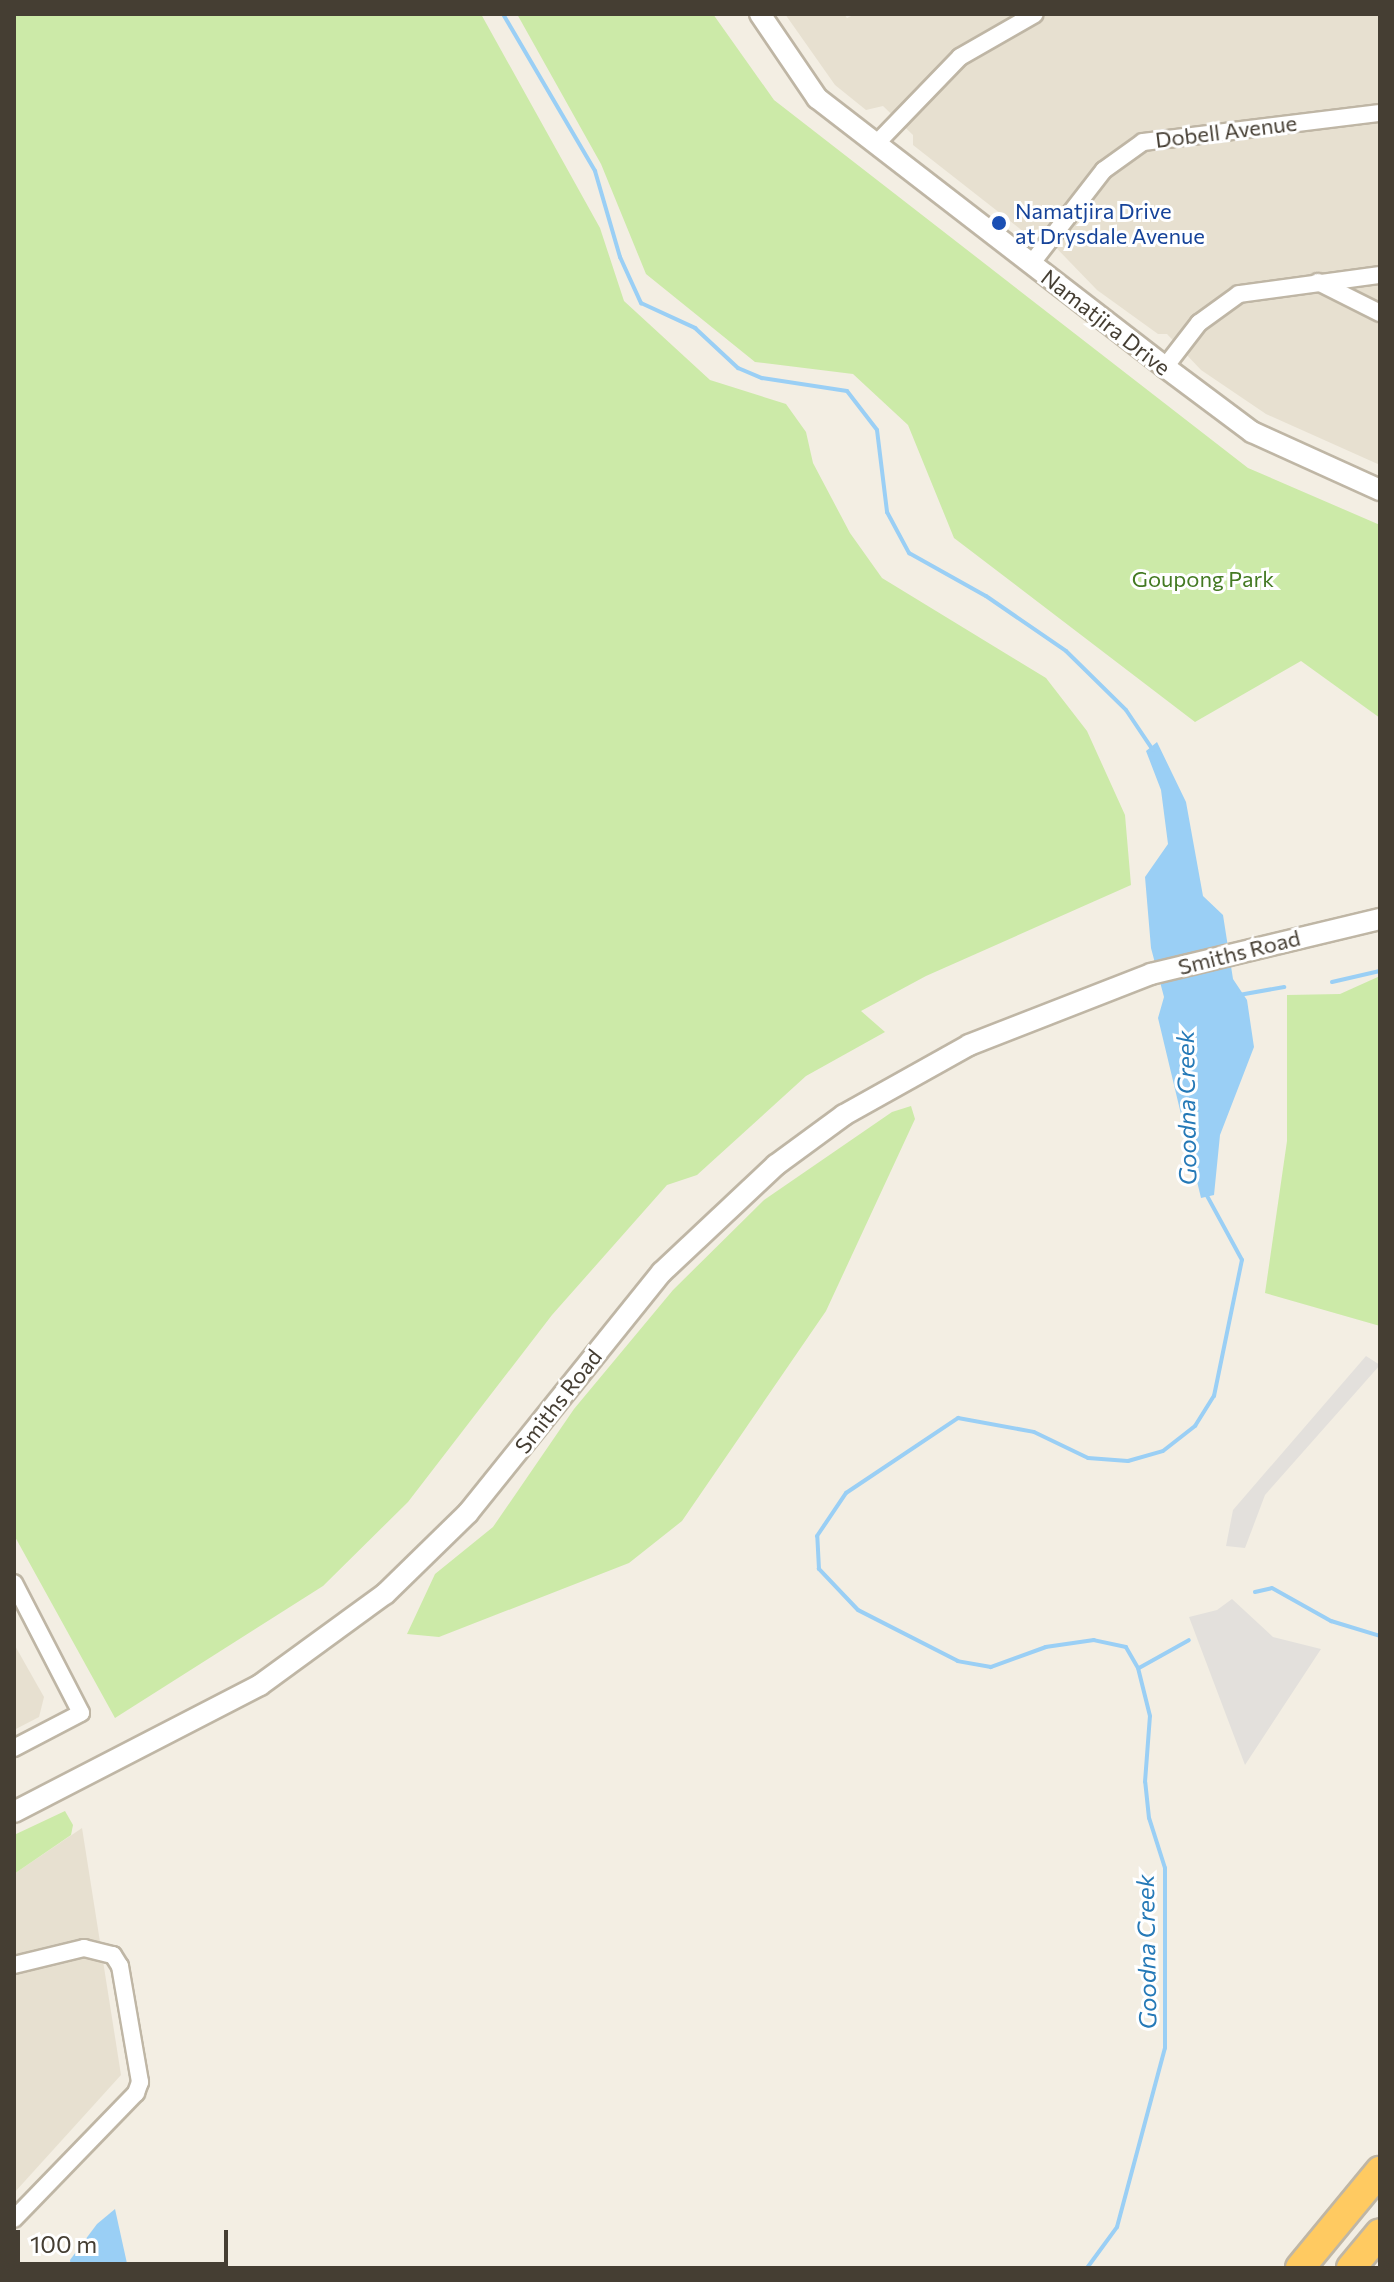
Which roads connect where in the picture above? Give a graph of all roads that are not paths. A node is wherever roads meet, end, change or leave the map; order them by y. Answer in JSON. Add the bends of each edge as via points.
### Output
{"nodes":[{"id":1,"x":760,"y":14,"type":"edge"},
{"id":2,"x":1035,"y":14,"type":"edge"},
{"id":3,"x":1380,"y":113,"type":"edge"},
{"id":4,"x":876,"y":144,"type":"junction"},
{"id":5,"x":1031,"y":264,"type":"junction"},
{"id":6,"x":1380,"y":275,"type":"edge"},
{"id":7,"x":1318,"y":282,"type":"junction"},
{"id":8,"x":1380,"y":313,"type":"edge"},
{"id":9,"x":1165,"y":367,"type":"junction"},
{"id":10,"x":1380,"y":490,"type":"edge"},
{"id":11,"x":1380,"y":919,"type":"edge"},
{"id":12,"x":1380,"y":932,"type":"edge"},
{"id":13,"x":1241,"y":958,"type":"junction"},
{"id":14,"x":14,"y":1583,"type":"edge"},
{"id":15,"x":14,"y":1748,"type":"edge"},
{"id":16,"x":14,"y":1812,"type":"edge"},
{"id":17,"x":14,"y":1965,"type":"edge"},
{"id":18,"x":1380,"y":2171,"type":"edge"},
{"id":19,"x":14,"y":2219,"type":"edge"},
{"id":20,"x":1380,"y":2233,"type":"edge"},
{"id":21,"x":1300,"y":2268,"type":"edge"},
{"id":22,"x":1351,"y":2268,"type":"edge"}],
"edges":[{"from":1,"to":4,"type":"street","name":"Namatjira Drive","via":[[807,88]]},
{"from":2,"to":4,"type":"street","via":[[960,57]]},
{"from":3,"to":5,"type":"street","name":"Dobell Avenue","via":[[1143,142],[1104,170]]},
{"from":4,"to":5,"type":"street","name":"Namatjira Drive"},
{"from":5,"to":9,"type":"street","name":"Namatjira Drive"},
{"from":6,"to":7,"type":"street"},
{"from":7,"to":8,"type":"street"},
{"from":7,"to":9,"type":"street","via":[[1258,289],[1231,299],[1199,323]]},
{"from":9,"to":10,"type":"street","name":"Namatjira Drive","via":[[1252,432]]},
{"from":11,"to":13,"type":"street","name":"Smiths Road"},
{"from":12,"to":13,"type":"street","name":"Smiths Road"},
{"from":13,"to":16,"type":"street","name":"Smiths Road","via":[[1101,995],[969,1045],[915,1073],[776,1165],[662,1272],[468,1513],[385,1594],[260,1685]]},
{"from":14,"to":15,"type":"street","via":[[81,1713]]},
{"from":17,"to":19,"type":"street","via":[[84,1948],[113,1955],[120,1966],[140,2082],[136,2093]]},
{"from":18,"to":21,"type":"highway"},
{"from":20,"to":22,"type":"highway"}]}
